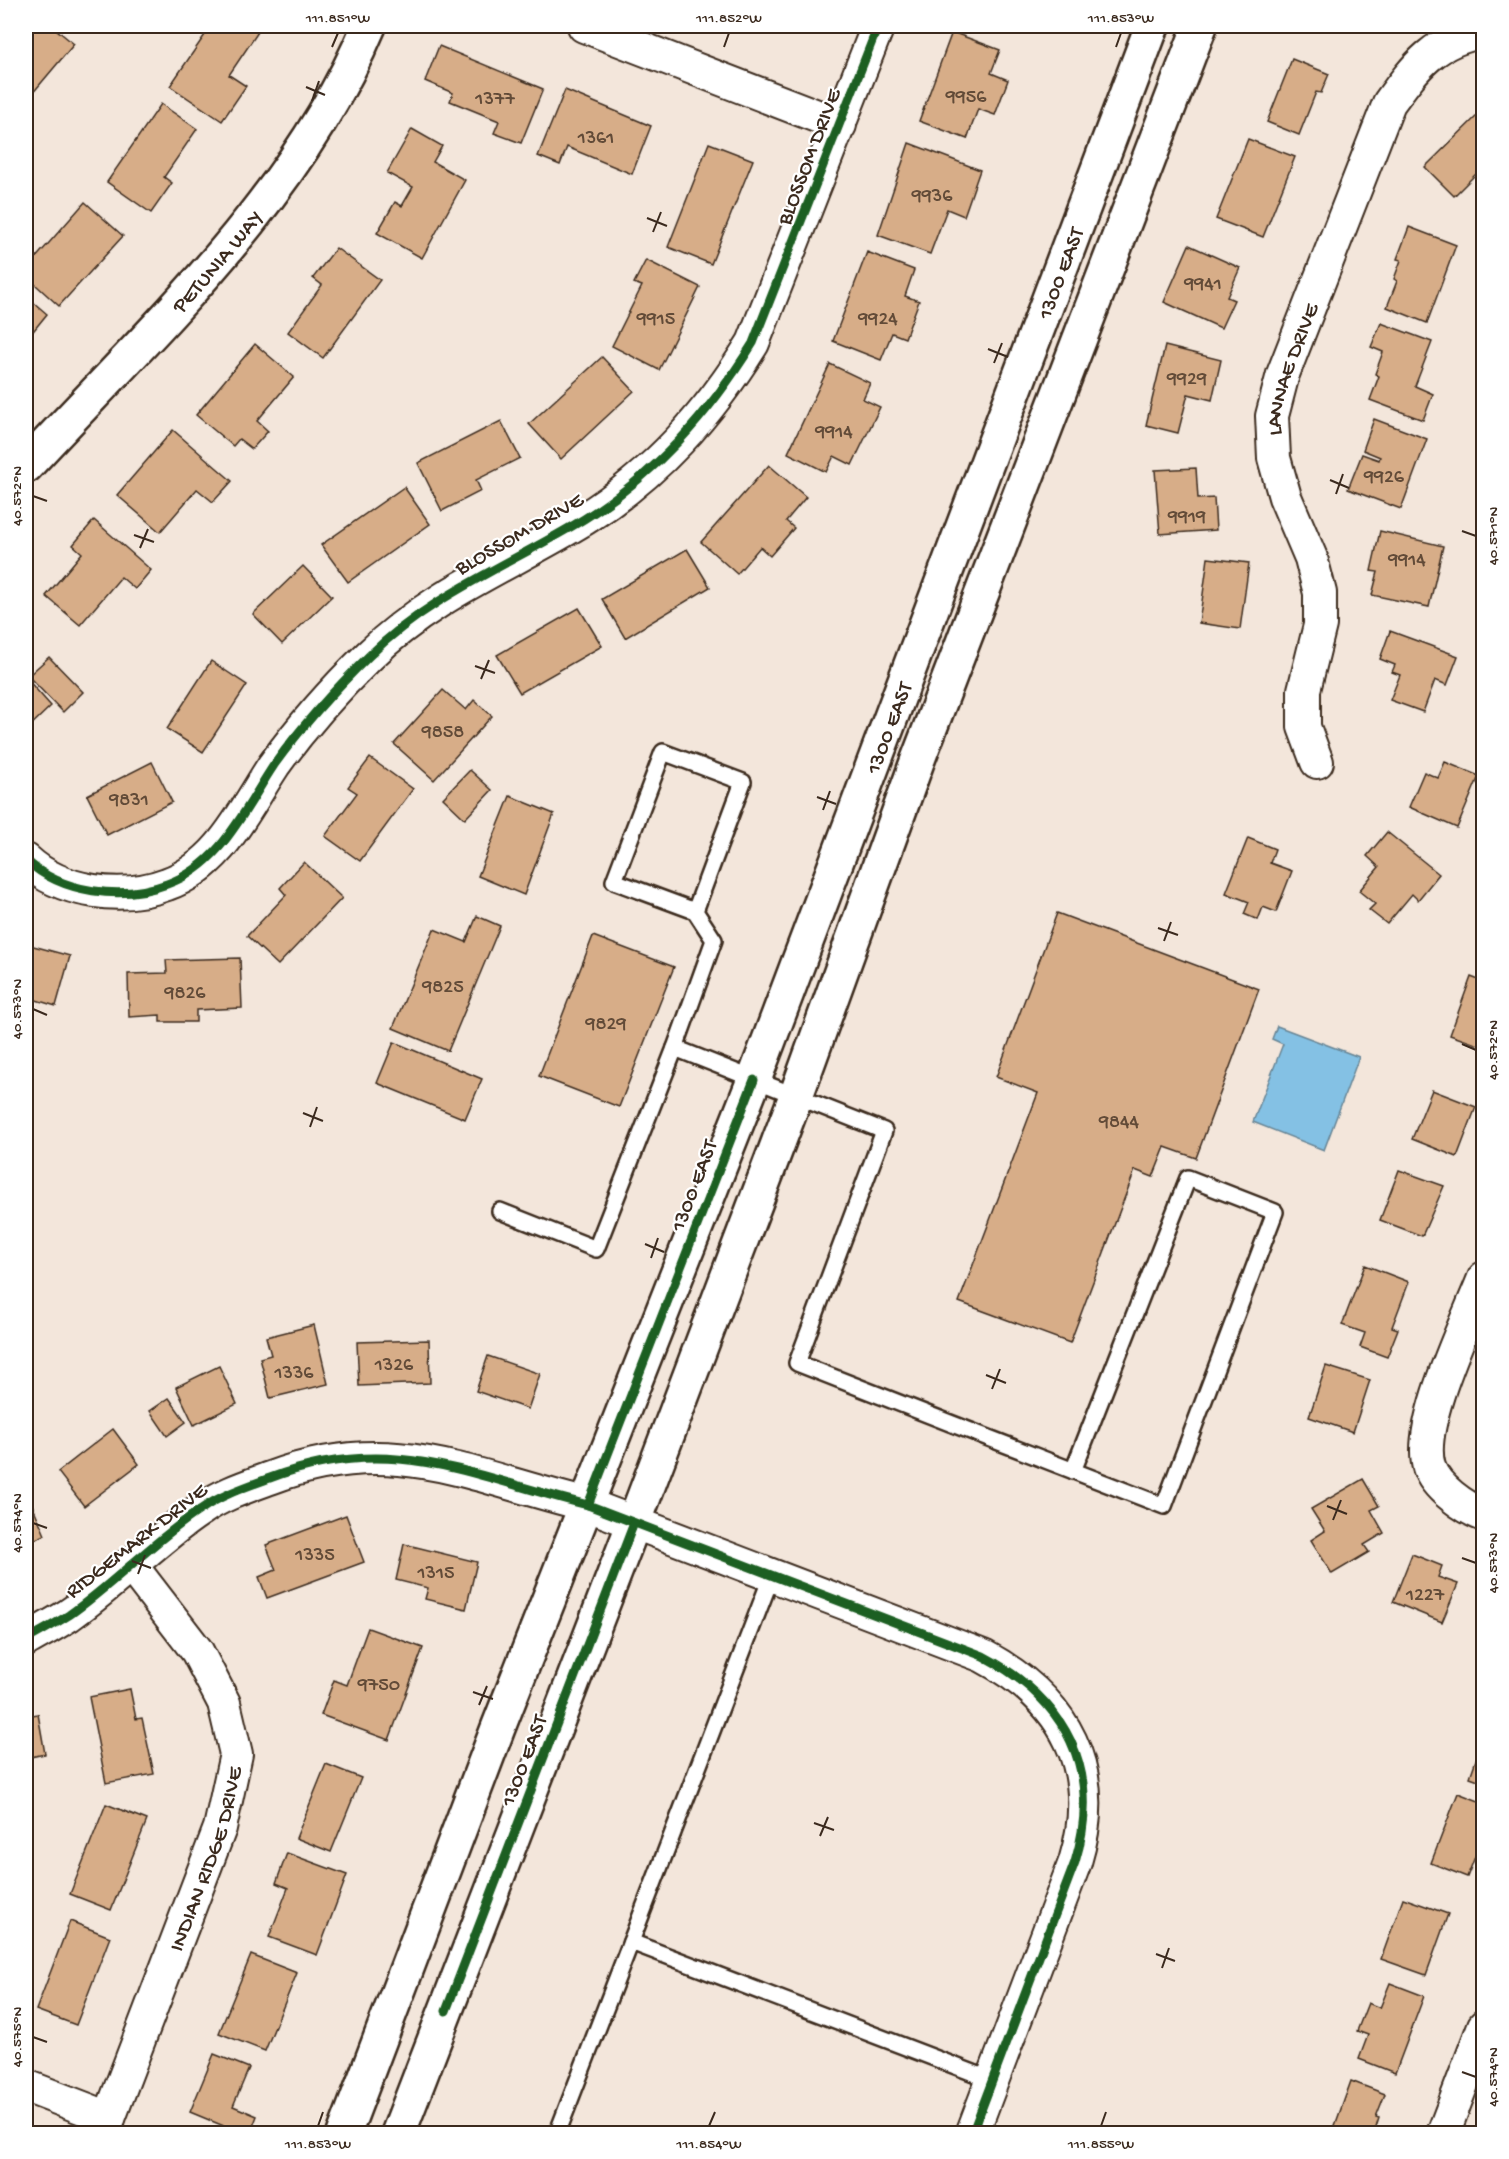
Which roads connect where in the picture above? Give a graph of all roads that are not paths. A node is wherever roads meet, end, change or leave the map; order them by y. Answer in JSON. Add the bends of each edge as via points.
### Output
{"nodes":[{"id":1,"x":369,"y":26,"type":"edge"},
{"id":2,"x":584,"y":26,"type":"edge"},
{"id":3,"x":878,"y":26,"type":"edge"},
{"id":4,"x":1152,"y":26,"type":"edge"},
{"id":5,"x":1200,"y":26,"type":"edge"},
{"id":6,"x":1484,"y":32,"type":"edge"},
{"id":7,"x":840,"y":125,"type":"junction"},
{"id":8,"x":26,"y":466,"type":"edge"},
{"id":9,"x":1317,"y":762,"type":"dead end"},
{"id":10,"x":26,"y":860,"type":"edge"},
{"id":11,"x":696,"y":911,"type":"junction"},
{"id":12,"x":675,"y":1048,"type":"junction"},
{"id":13,"x":754,"y":1080,"type":"junction"},
{"id":14,"x":796,"y":1096,"type":"junction"},
{"id":15,"x":500,"y":1211,"type":"dead end"},
{"id":16,"x":1484,"y":1278,"type":"edge"},
{"id":17,"x":1073,"y":1471,"type":"junction"},
{"id":18,"x":588,"y":1505,"type":"junction"},
{"id":19,"x":1484,"y":1515,"type":"edge"},
{"id":20,"x":634,"y":1523,"type":"junction"},
{"id":21,"x":130,"y":1564,"type":"junction"},
{"id":22,"x":772,"y":1575,"type":"junction"},
{"id":23,"x":26,"y":1640,"type":"edge"},
{"id":24,"x":631,"y":1942,"type":"junction"},
{"id":25,"x":1484,"y":2026,"type":"edge"},
{"id":26,"x":992,"y":2080,"type":"junction"},
{"id":27,"x":26,"y":2086,"type":"edge"},
{"id":28,"x":106,"y":2126,"type":"edge"},
{"id":29,"x":344,"y":2133,"type":"edge"},
{"id":30,"x":398,"y":2133,"type":"edge"},
{"id":31,"x":557,"y":2133,"type":"edge"},
{"id":32,"x":972,"y":2133,"type":"edge"},
{"id":33,"x":1443,"y":2133,"type":"edge"}],
"edges":[{"from":1,"to":8,"type":"main road","name":"PETUNIA WAY","via":[[333,101],[255,215]]},
{"from":2,"to":7,"type":"street"},
{"from":3,"to":7,"type":"street","name":"BLOSSOM DRIVE"},
{"from":4,"to":13,"type":"main road","name":"1300 EAST"},
{"from":5,"to":14,"type":"main road","name":"1300 EAST","via":[[916,762]]},
{"from":6,"to":9,"type":"street","name":"LANNAE DRIVE","via":[[1439,46],[1411,73],[1389,103],[1283,374],[1272,416],[1274,458],[1320,593],[1320,625],[1304,690],[1305,727]]},
{"from":7,"to":10,"type":"street","name":"BLOSSOM DRIVE","via":[[753,343],[724,389],[681,442],[635,483],[585,519],[468,581],[419,614],[371,654],[322,704],[274,765],[238,826],[207,860],[167,884],[122,894],[76,888]]},
{"from":11,"to":11,"type":"lane","via":[[743,782],[663,752],[614,881]]},
{"from":11,"to":12,"type":"lane","via":[[714,940]]},
{"from":12,"to":13,"type":"lane"},
{"from":12,"to":15,"type":"lane","via":[[596,1249]]},
{"from":13,"to":14,"type":"lane"},
{"from":13,"to":18,"type":"main road","name":"1300 EAST"},
{"from":14,"to":17,"type":"lane","via":[[884,1131],[797,1363]]},
{"from":14,"to":20,"type":"main road","name":"1300 EAST"},
{"from":16,"to":19,"type":"street","via":[[1434,1407],[1427,1437],[1429,1468],[1447,1493]]},
{"from":17,"to":17,"type":"lane","via":[[1164,1506],[1275,1212],[1188,1178]]},
{"from":18,"to":20,"type":"street","name":"RIDGEMARK DRIVE"},
{"from":18,"to":21,"type":"street","name":"RIDGEMARK DRIVE","via":[[450,1466],[391,1457],[342,1459],[300,1467],[221,1496]]},
{"from":18,"to":29,"type":"main road","name":"1300 EAST"},
{"from":20,"to":22,"type":"street","name":"RIDGEMARK DRIVE"},
{"from":20,"to":30,"type":"main road","name":"1300 EAST"},
{"from":21,"to":23,"type":"street","name":"RIDGEMARK DRIVE","via":[[69,1614]]},
{"from":21,"to":28,"type":"street","name":"INDIAN RIDGE DRIVE","via":[[197,1651],[225,1703],[236,1754],[220,1828]]},
{"from":22,"to":24,"type":"lane"},
{"from":22,"to":26,"type":"street","name":"RIDGEMARK DRIVE","via":[[966,1649],[1007,1669],[1048,1705],[1071,1740],[1086,1801],[1081,1842]]},
{"from":24,"to":26,"type":"lane"},
{"from":24,"to":31,"type":"lane"},
{"from":25,"to":33,"type":"street"},
{"from":26,"to":32,"type":"street","name":"RIDGEMARK DRIVE"},
{"from":27,"to":28,"type":"street"}]}
